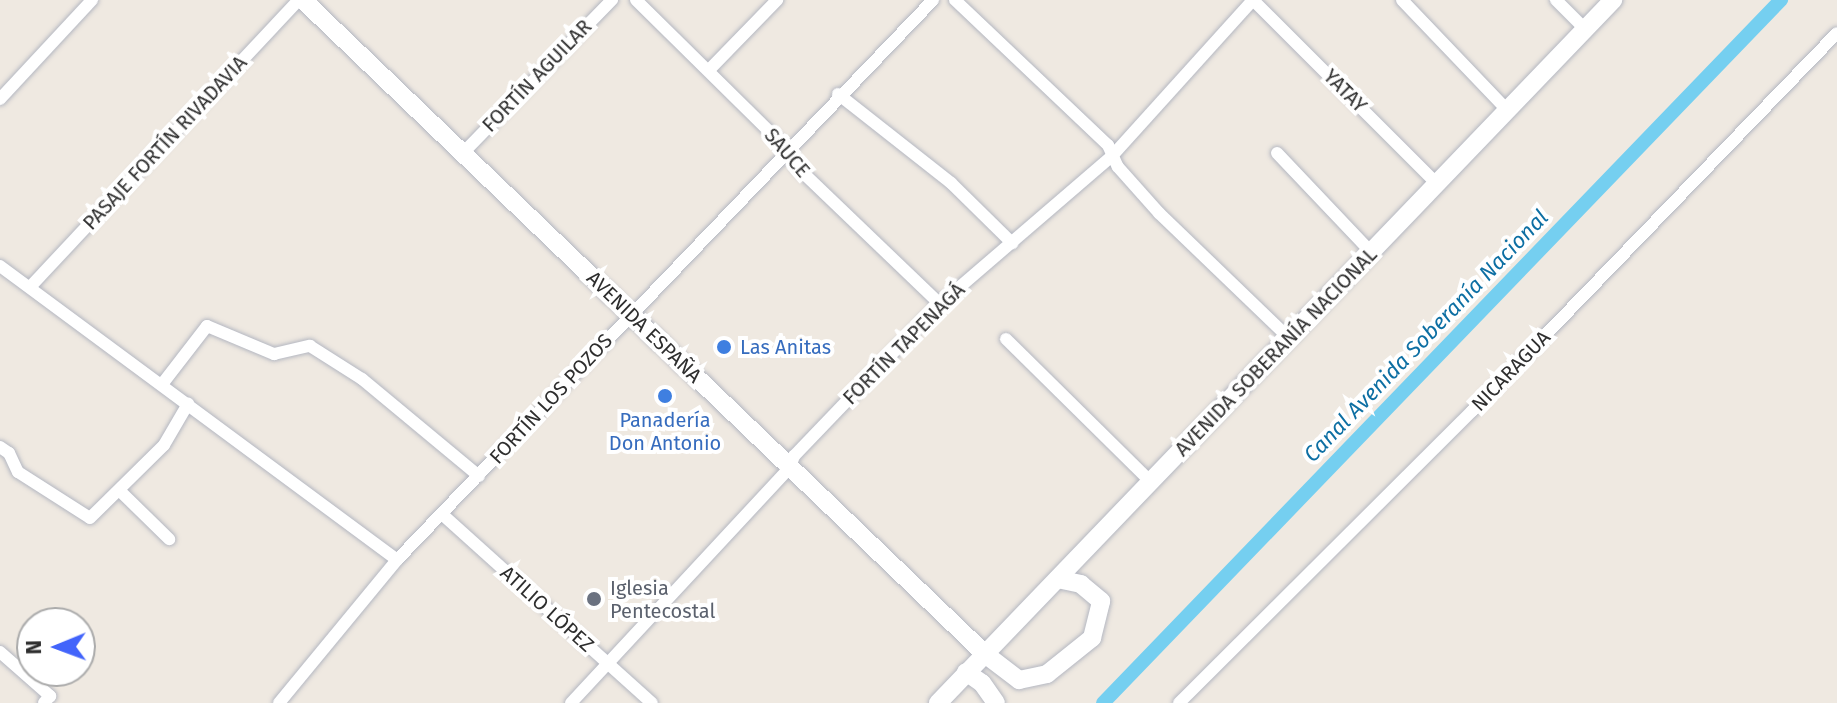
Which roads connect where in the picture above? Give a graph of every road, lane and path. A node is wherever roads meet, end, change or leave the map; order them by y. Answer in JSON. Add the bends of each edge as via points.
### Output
{"nodes":[{"id":1,"x":92,"y":0,"type":"edge"},
{"id":2,"x":301,"y":0,"type":"edge"},
{"id":3,"x":612,"y":0,"type":"edge"},
{"id":4,"x":636,"y":0,"type":"edge"},
{"id":5,"x":777,"y":0,"type":"edge"},
{"id":6,"x":933,"y":0,"type":"edge"},
{"id":7,"x":955,"y":0,"type":"edge"},
{"id":8,"x":1402,"y":0,"type":"edge"},
{"id":9,"x":1613,"y":0,"type":"edge"},
{"id":10,"x":1253,"y":1,"type":"edge"},
{"id":11,"x":1566,"y":3,"type":"edge"},
{"id":12,"x":1585,"y":29,"type":"junction"},
{"id":13,"x":1837,"y":33,"type":"edge"},
{"id":14,"x":709,"y":70,"type":"junction"},
{"id":15,"x":838,"y":94,"type":"junction"},
{"id":16,"x":0,"y":99,"type":"edge"},
{"id":17,"x":1507,"y":110,"type":"junction"},
{"id":18,"x":788,"y":150,"type":"junction"},
{"id":19,"x":463,"y":153,"type":"junction"},
{"id":20,"x":1277,"y":153,"type":"dead end"},
{"id":21,"x":1112,"y":156,"type":"junction"},
{"id":22,"x":1437,"y":184,"type":"junction"},
{"id":23,"x":1012,"y":243,"type":"junction"},
{"id":24,"x":1371,"y":252,"type":"junction"},
{"id":25,"x":0,"y":266,"type":"edge"},
{"id":26,"x":31,"y":286,"type":"junction"},
{"id":27,"x":940,"y":304,"type":"junction"},
{"id":28,"x":630,"y":313,"type":"junction"},
{"id":29,"x":1289,"y":338,"type":"junction"},
{"id":30,"x":1006,"y":339,"type":"dead end"},
{"id":31,"x":163,"y":383,"type":"junction"},
{"id":32,"x":188,"y":404,"type":"junction"},
{"id":33,"x":0,"y":447,"type":"edge"},
{"id":34,"x":790,"y":467,"type":"junction"},
{"id":35,"x":479,"y":476,"type":"junction"},
{"id":36,"x":1151,"y":482,"type":"junction"},
{"id":37,"x":120,"y":491,"type":"junction"},
{"id":38,"x":443,"y":515,"type":"junction"},
{"id":39,"x":169,"y":539,"type":"dead end"},
{"id":40,"x":397,"y":560,"type":"junction"},
{"id":41,"x":1058,"y":579,"type":"junction"},
{"id":42,"x":0,"y":652,"type":"edge"},
{"id":43,"x":985,"y":654,"type":"junction"},
{"id":44,"x":607,"y":664,"type":"junction"},
{"id":45,"x":966,"y":672,"type":"junction"},
{"id":46,"x":44,"y":703,"type":"edge"},
{"id":47,"x":279,"y":703,"type":"edge"},
{"id":48,"x":571,"y":703,"type":"edge"},
{"id":49,"x":652,"y":703,"type":"edge"},
{"id":50,"x":938,"y":703,"type":"edge"},
{"id":51,"x":996,"y":703,"type":"edge"},
{"id":52,"x":1179,"y":703,"type":"edge"}],
"edges":[{"from":1,"to":16,"type":"street"},
{"from":2,"to":19,"type":"main road","name":"AVENIDA ESPAÑA"},
{"from":2,"to":26,"type":"street","name":"PASAJE FORTÍN RIVADAVIA"},
{"from":3,"to":19,"type":"street","name":"FORTÍN AGUILAR"},
{"from":4,"to":14,"type":"street","name":"SAUCE"},
{"from":5,"to":14,"type":"street"},
{"from":6,"to":15,"type":"street","name":"FORTÍN LOS POZOS"},
{"from":7,"to":21,"type":"street","via":[[1108,145]]},
{"from":8,"to":17,"type":"street"},
{"from":9,"to":12,"type":"main road","name":"AVENIDA SOBERANÍA NACIONAL"},
{"from":10,"to":21,"type":"street","name":"FORTÍN TAPENAGÁ"},
{"from":10,"to":22,"type":"street","name":"YATAY"},
{"from":11,"to":12,"type":"street"},
{"from":12,"to":17,"type":"main road","name":"AVENIDA SOBERANÍA NACIONAL"},
{"from":13,"to":52,"type":"street","name":"NICARAGUA","via":[[1472,411]]},
{"from":14,"to":18,"type":"street","name":"SAUCE"},
{"from":15,"to":18,"type":"street","name":"FORTÍN LOS POZOS"},
{"from":15,"to":23,"type":"street","via":[[951,183]]},
{"from":17,"to":22,"type":"main road","name":"AVENIDA SOBERANÍA NACIONAL"},
{"from":18,"to":27,"type":"street","name":"SAUCE","via":[[796,166]]},
{"from":18,"to":28,"type":"street","name":"FORTÍN LOS POZOS"},
{"from":19,"to":28,"type":"main road","name":"AVENIDA ESPAÑA"},
{"from":20,"to":24,"type":"street"},
{"from":21,"to":23,"type":"street","name":"FORTÍN TAPENAGÁ"},
{"from":21,"to":29,"type":"street","via":[[1159,213]]},
{"from":22,"to":24,"type":"main road","name":"AVENIDA SOBERANÍA NACIONAL"},
{"from":23,"to":27,"type":"street","name":"FORTÍN TAPENAGÁ"},
{"from":24,"to":29,"type":"main road","name":"AVENIDA SOBERANÍA NACIONAL"},
{"from":25,"to":26,"type":"street"},
{"from":26,"to":31,"type":"street"},
{"from":27,"to":34,"type":"street","name":"FORTÍN TAPENAGÁ","via":[[794,456]]},
{"from":28,"to":34,"type":"main road","name":"AVENIDA ESPAÑA"},
{"from":28,"to":35,"type":"street","name":"FORTÍN LOS POZOS"},
{"from":29,"to":36,"type":"main road","name":"AVENIDA SOBERANÍA NACIONAL"},
{"from":30,"to":36,"type":"street"},
{"from":31,"to":32,"type":"street"},
{"from":31,"to":35,"type":"street","via":[[207,326],[274,354],[310,346],[362,379]]},
{"from":32,"to":37,"type":"street","via":[[164,445]]},
{"from":32,"to":40,"type":"street"},
{"from":33,"to":37,"type":"street","via":[[18,472],[90,518]]},
{"from":34,"to":43,"type":"main road","name":"AVENIDA ESPAÑA"},
{"from":34,"to":44,"type":"street","name":"FORTÍN TAPENAGÁ"},
{"from":35,"to":38,"type":"street","name":"FORTÍN LOS POZOS"},
{"from":36,"to":41,"type":"main road","name":"AVENIDA SOBERANÍA NACIONAL"},
{"from":37,"to":39,"type":"street"},
{"from":38,"to":40,"type":"street","name":"FORTÍN LOS POZOS"},
{"from":38,"to":44,"type":"street","name":"ATILIO LÓPEZ"},
{"from":40,"to":47,"type":"street","name":"FORTÍN LOS POZOS"},
{"from":41,"to":43,"type":"main road","name":"AVENIDA SOBERANÍA NACIONAL"},
{"from":41,"to":43,"type":"main road","name":"AVENIDA ESPAÑA","via":[[1081,584],[1101,601],[1092,638],[1047,674],[1019,680]]},
{"from":42,"to":46,"type":"street","via":[[50,696]]},
{"from":43,"to":45,"type":"main road","name":"AVENIDA SOBERANÍA NACIONAL"},
{"from":44,"to":48,"type":"street","name":"FORTÍN TAPENAGÁ"},
{"from":44,"to":49,"type":"street","name":"ATILIO LÓPEZ"},
{"from":45,"to":50,"type":"main road","name":"AVENIDA SOBERANÍA NACIONAL"},
{"from":45,"to":51,"type":"main road"}]}
